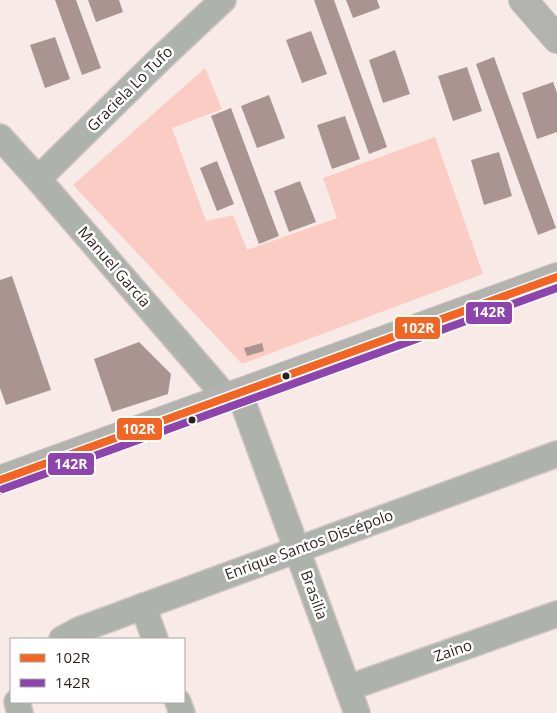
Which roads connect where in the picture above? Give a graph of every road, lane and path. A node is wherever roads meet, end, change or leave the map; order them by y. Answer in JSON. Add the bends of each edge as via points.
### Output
{"nodes":[{"id":1,"x":223,"y":0,"type":"edge"},
{"id":2,"x":522,"y":0,"type":"edge"},
{"id":3,"x":557,"y":39,"type":"edge"},
{"id":4,"x":0,"y":137,"type":"edge"},
{"id":5,"x":38,"y":179,"type":"junction"},
{"id":6,"x":557,"y":277,"type":"edge"},
{"id":7,"x":233,"y":395,"type":"junction"},
{"id":8,"x":557,"y":454,"type":"edge"},
{"id":9,"x":0,"y":480,"type":"edge"},
{"id":10,"x":297,"y":550,"type":"junction"},
{"id":11,"x":143,"y":606,"type":"junction"},
{"id":12,"x":557,"y":614,"type":"edge"},
{"id":13,"x":64,"y":638,"type":"edge"},
{"id":14,"x":155,"y":638,"type":"edge"},
{"id":15,"x":348,"y":688,"type":"junction"},
{"id":16,"x":357,"y":713,"type":"edge"}],
"edges":[{"from":1,"to":5,"type":"street","name":"Graciela Lo Tufo"},
{"from":2,"to":3,"type":"main road"},
{"from":4,"to":5,"type":"street","name":"Manuel García"},
{"from":5,"to":7,"type":"street","name":"Manuel García"},
{"from":6,"to":7,"type":"main road"},
{"from":7,"to":9,"type":"main road"},
{"from":7,"to":10,"type":"street","name":"Brasilia"},
{"from":8,"to":10,"type":"street","name":"Enrique Santos Discépolo"},
{"from":10,"to":11,"type":"street","name":"Enrique Santos Discépolo"},
{"from":10,"to":15,"type":"street","name":"Brasilia"},
{"from":11,"to":13,"type":"street","name":"Enrique Santos Discépolo"},
{"from":11,"to":14,"type":"street"},
{"from":12,"to":15,"type":"street","name":"Zaino"},
{"from":15,"to":16,"type":"street","name":"Brasilia"}]}
